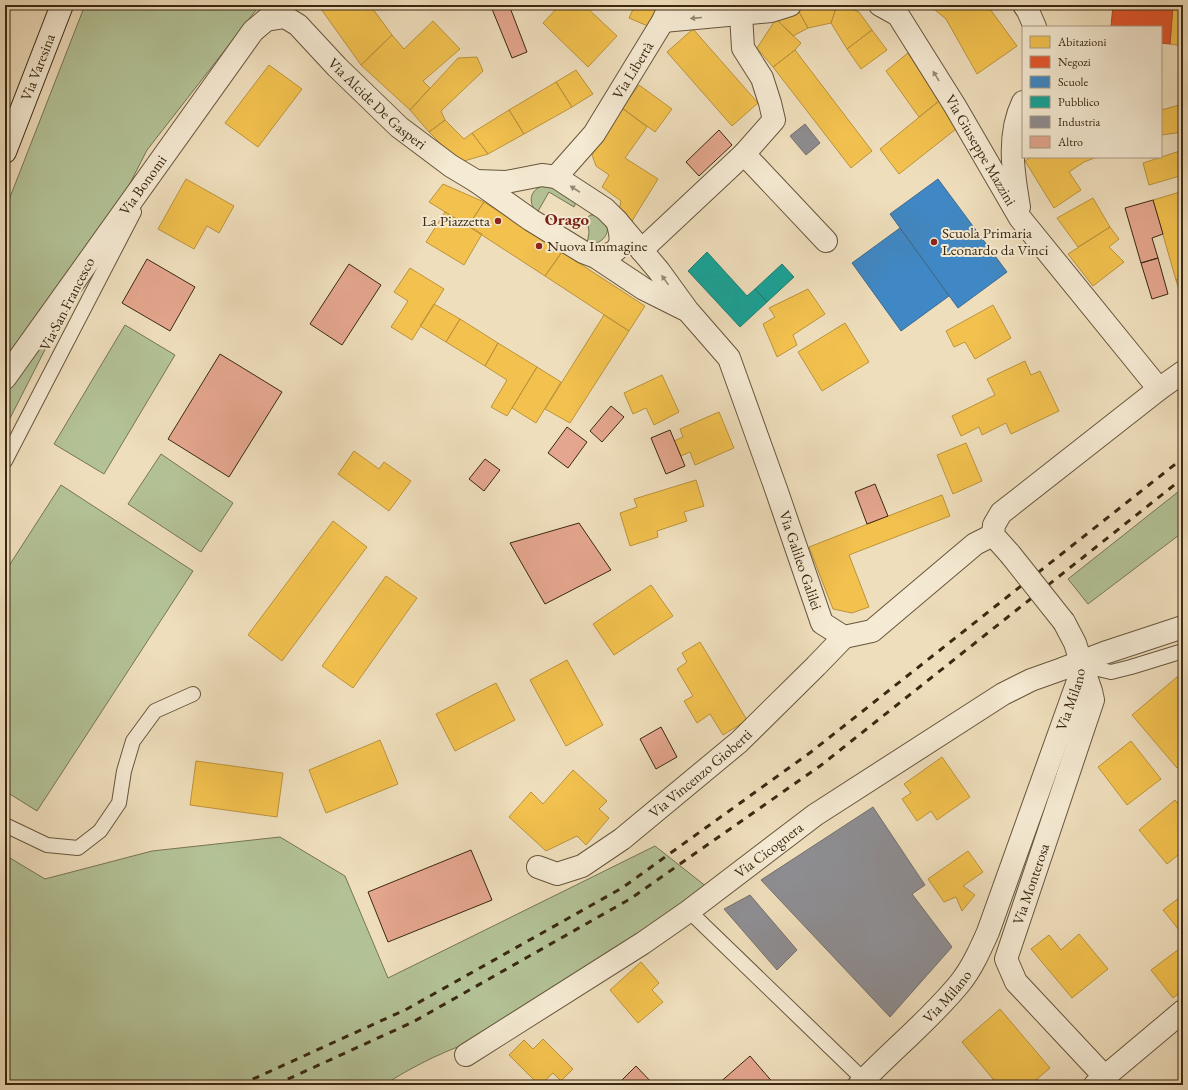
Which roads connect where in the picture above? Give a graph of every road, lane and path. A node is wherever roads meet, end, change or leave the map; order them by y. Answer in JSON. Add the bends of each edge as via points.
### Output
{"nodes":[{"id":1,"x":62,"y":5,"type":"edge"},
{"id":2,"x":790,"y":5,"type":"edge"},
{"id":3,"x":880,"y":5,"type":"edge"},
{"id":4,"x":1024,"y":5,"type":"edge"},
{"id":5,"x":286,"y":11,"type":"edge"},
{"id":6,"x":666,"y":13,"type":"edge"},
{"id":7,"x":741,"y":14,"type":"junction"},
{"id":8,"x":1035,"y":26,"type":"edge"},
{"id":9,"x":1022,"y":104,"type":"edge"},
{"id":10,"x":5,"y":152,"type":"edge"},
{"id":11,"x":744,"y":154,"type":"junction"},
{"id":12,"x":159,"y":162,"type":"junction"},
{"id":13,"x":549,"y":176,"type":"junction"},
{"id":14,"x":476,"y":181,"type":"junction"},
{"id":15,"x":1020,"y":218,"type":"junction"},
{"id":16,"x":531,"y":220,"type":"junction"},
{"id":17,"x":617,"y":221,"type":"junction"},
{"id":18,"x":826,"y":241,"type":"dead end"},
{"id":19,"x":642,"y":251,"type":"junction"},
{"id":20,"x":596,"y":256,"type":"junction"},
{"id":21,"x":688,"y":311,"type":"junction"},
{"id":22,"x":1183,"y":372,"type":"edge"},
{"id":23,"x":5,"y":378,"type":"edge"},
{"id":24,"x":1159,"y":390,"type":"junction"},
{"id":25,"x":5,"y":461,"type":"edge"},
{"id":26,"x":993,"y":535,"type":"junction"},
{"id":27,"x":1183,"y":627,"type":"edge"},
{"id":28,"x":844,"y":637,"type":"junction"},
{"id":29,"x":1183,"y":651,"type":"edge"},
{"id":30,"x":1080,"y":662,"type":"junction"},
{"id":31,"x":193,"y":694,"type":"dead end"},
{"id":32,"x":5,"y":826,"type":"edge"},
{"id":33,"x":538,"y":867,"type":"dead end"},
{"id":34,"x":689,"y":911,"type":"junction"},
{"id":35,"x":1183,"y":1011,"type":"edge"},
{"id":36,"x":466,"y":1055,"type":"dead end"},
{"id":37,"x":1100,"y":1081,"type":"edge"},
{"id":38,"x":862,"y":1082,"type":"edge"}],
"edges":[{"from":1,"to":10,"type":"street","name":"Via Varesina"},
{"from":2,"to":7,"type":"street","via":[[771,11]]},
{"from":15,"to":3,"type":"street","name":"Via Giuseppe Mazzini","one_way":true,"via":[[898,15]]},
{"from":4,"to":8,"type":"street"},
{"from":5,"to":12,"type":"street","name":"Via Bonomi","via":[[266,20],[253,32]]},
{"from":5,"to":14,"type":"street","name":"Via Alcide De Gasperi","via":[[337,67],[399,127],[451,166]]},
{"from":7,"to":6,"type":"street","one_way":true},
{"from":6,"to":13,"type":"street","name":"Via Libertà","via":[[594,134]]},
{"from":7,"to":11,"type":"street","via":[[743,48],[762,78],[774,120]]},
{"from":9,"to":15,"type":"street","via":[[1012,138]]},
{"from":11,"to":18,"type":"street"},
{"from":11,"to":19,"type":"street"},
{"from":12,"to":23,"type":"street","name":"Via Bonomi"},
{"from":12,"to":25,"type":"lane","name":"Via San Francesco"},
{"from":13,"to":14,"type":"street","via":[[506,182]]},
{"from":13,"to":16,"type":"street","name":"Via Libertà","via":[[529,183],[522,192],[522,205]]},
{"from":17,"to":13,"type":"street","name":"Via Galileo Galilei","one_way":true,"via":[[605,209]]},
{"from":14,"to":16,"type":"street","name":"Via Alcide De Gasperi"},
{"from":15,"to":24,"type":"street","name":"Via Giuseppe Mazzini"},
{"from":16,"to":20,"type":"street","name":"Via Alcide De Gasperi","via":[[583,252]]},
{"from":17,"to":19,"type":"street","name":"Via Galileo Galilei"},
{"from":17,"to":20,"type":"street","via":[[622,236],[619,247],[608,256]]},
{"from":21,"to":19,"type":"street","name":"Via Galileo Galilei","one_way":true},
{"from":20,"to":21,"type":"street","name":"Via Alcide De Gasperi","via":[[644,289]]},
{"from":21,"to":28,"type":"street","name":"Via Galileo Galilei","via":[[729,358],[822,623]]},
{"from":22,"to":24,"type":"street"},
{"from":24,"to":26,"type":"street","via":[[1001,512],[994,525]]},
{"from":26,"to":28,"type":"street","via":[[975,544],[872,631]]},
{"from":26,"to":30,"type":"street","name":"Via Milano","bridge":true,"via":[[1064,622],[1075,643]]},
{"from":27,"to":30,"type":"street","name":"Via Cicognera"},
{"from":28,"to":33,"type":"street","name":"Via Vincenzo Gioberti","via":[[739,742],[622,839],[582,866],[557,874]]},
{"from":29,"to":30,"type":"lane","via":[[1111,672]]},
{"from":30,"to":34,"type":"street","name":"Via Cicognera","via":[[1002,694],[815,815]]},
{"from":30,"to":37,"type":"street","name":"Via Monterosa","via":[[1093,700],[1006,959],[1016,982]]},
{"from":30,"to":38,"type":"street","name":"Via Milano","via":[[1071,704],[988,932],[976,958],[940,1005]]},
{"from":31,"to":32,"type":"lane","via":[[155,711],[132,741],[124,771],[120,803],[100,831],[78,848],[47,845]]},
{"from":34,"to":36,"type":"street","name":"Via Cicognera"},
{"from":34,"to":38,"type":"lane"},
{"from":35,"to":37,"type":"street"}]}
